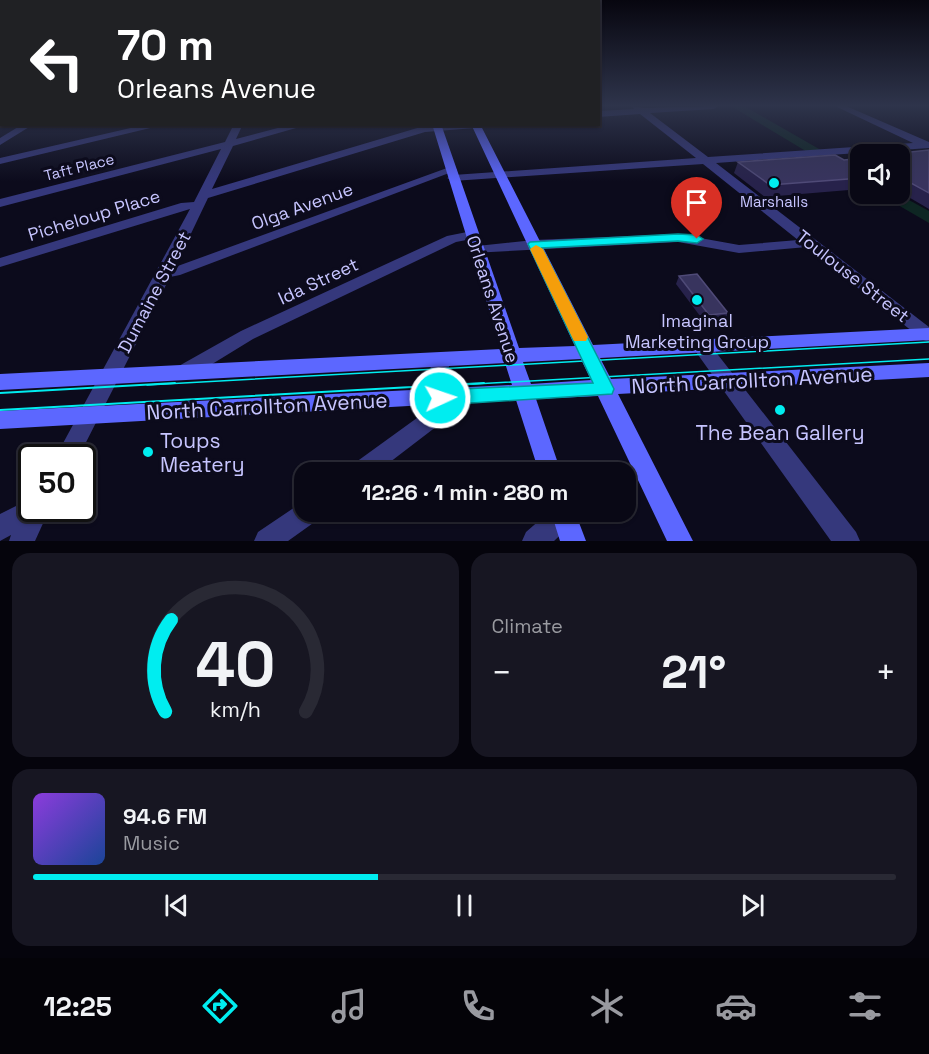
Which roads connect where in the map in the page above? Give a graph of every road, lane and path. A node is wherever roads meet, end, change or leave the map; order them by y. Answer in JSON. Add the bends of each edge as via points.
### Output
{"nodes":[{"id":1,"x":18,"y":131,"type":"edge"},
{"id":2,"x":131,"y":131,"type":"edge"},
{"id":3,"x":235,"y":131,"type":"edge"},
{"id":4,"x":279,"y":131,"type":"edge"},
{"id":5,"x":419,"y":131,"type":"edge"},
{"id":6,"x":438,"y":131,"type":"edge"},
{"id":7,"x":478,"y":131,"type":"edge"},
{"id":8,"x":668,"y":131,"type":"edge"},
{"id":9,"x":896,"y":131,"type":"edge"},
{"id":10,"x":0,"y":142,"type":"edge"},
{"id":11,"x":228,"y":145,"type":"junction"},
{"id":12,"x":927,"y":145,"type":"edge"},
{"id":13,"x":0,"y":161,"type":"edge"},
{"id":14,"x":707,"y":161,"type":"junction"},
{"id":15,"x":452,"y":174,"type":"junction"},
{"id":16,"x":500,"y":174,"type":"junction"},
{"id":17,"x":200,"y":200,"type":"junction"},
{"id":18,"x":0,"y":203,"type":"edge"},
{"id":19,"x":474,"y":242,"type":"junction"},
{"id":20,"x":810,"y":243,"type":"junction"},
{"id":21,"x":534,"y":244,"type":"junction"},
{"id":22,"x":0,"y":263,"type":"edge"},
{"id":23,"x":165,"y":272,"type":"junction"},
{"id":24,"x":928,"y":335,"type":"edge"},
{"id":25,"x":702,"y":347,"type":"junction"},
{"id":26,"x":588,"y":353,"type":"junction"},
{"id":27,"x":511,"y":357,"type":"junction"},
{"id":28,"x":440,"y":361,"type":"junction"},
{"id":29,"x":929,"y":370,"type":"edge"},
{"id":30,"x":184,"y":372,"type":"junction"},
{"id":31,"x":109,"y":376,"type":"junction"},
{"id":32,"x":726,"y":381,"type":"junction"},
{"id":33,"x":0,"y":382,"type":"edge"},
{"id":34,"x":605,"y":389,"type":"junction"},
{"id":35,"x":524,"y":394,"type":"junction"},
{"id":36,"x":440,"y":398,"type":"junction"},
{"id":37,"x":89,"y":415,"type":"junction"},
{"id":38,"x":0,"y":420,"type":"edge"},
{"id":39,"x":73,"y":444,"type":"edge"},
{"id":40,"x":373,"y":462,"type":"edge"},
{"id":41,"x":547,"y":462,"type":"edge"},
{"id":42,"x":18,"y":518,"type":"edge"},
{"id":43,"x":294,"y":521,"type":"edge"},
{"id":44,"x":31,"y":522,"type":"edge"},
{"id":45,"x":554,"y":522,"type":"edge"},
{"id":46,"x":566,"y":522,"type":"edge"},
{"id":47,"x":0,"y":528,"type":"edge"},
{"id":48,"x":22,"y":541,"type":"edge"},
{"id":49,"x":267,"y":541,"type":"edge"},
{"id":50,"x":535,"y":541,"type":"edge"},
{"id":51,"x":573,"y":541,"type":"edge"},
{"id":52,"x":680,"y":541,"type":"edge"},
{"id":53,"x":846,"y":541,"type":"edge"}],
"edges":[{"from":1,"to":10,"type":"street"},
{"from":2,"to":13,"type":"street"},
{"from":3,"to":11,"type":"street","name":"Dumaine Street"},
{"from":4,"to":11,"type":"street","name":"Taft Place"},
{"from":5,"to":17,"type":"street","name":"Picheloup Place"},
{"from":6,"to":15,"type":"main road","name":"Orleans Avenue"},
{"from":7,"to":16,"type":"main road"},
{"from":8,"to":14,"type":"street","name":"Toulouse Street"},
{"from":9,"to":12,"type":"street"},
{"from":11,"to":17,"type":"street","name":"Dumaine Street"},
{"from":11,"to":18,"type":"street","name":"Taft Place"},
{"from":12,"to":14,"type":"street","name":"Olga Avenue"},
{"from":14,"to":16,"type":"street","name":"Olga Avenue"},
{"from":14,"to":20,"type":"street","name":"Toulouse Street"},
{"from":15,"to":16,"type":"street","name":"Olga Avenue"},
{"from":15,"to":19,"type":"main road","name":"Orleans Avenue"},
{"from":15,"to":23,"type":"street","name":"Olga Avenue","via":[[175,272]]},
{"from":16,"to":21,"type":"main road"},
{"from":17,"to":22,"type":"street","name":"Picheloup Place"},
{"from":17,"to":23,"type":"street","name":"Dumaine Street"},
{"from":19,"to":21,"type":"street","name":"Ida Street"},
{"from":19,"to":27,"type":"main road","name":"Orleans Avenue"},
{"from":19,"to":30,"type":"street","name":"Ida Street","via":[[452,239],[247,336]]},
{"from":20,"to":21,"type":"street","name":"Ida Street","via":[[739,249],[678,238]]},
{"from":20,"to":24,"type":"street","name":"Toulouse Street"},
{"from":21,"to":26,"type":"main road"},
{"from":23,"to":31,"type":"street","name":"Dumaine Street"},
{"from":24,"to":25,"type":"main road","name":"North Carrollton Avenue"},
{"from":25,"to":26,"type":"main road","name":"North Carrollton Avenue"},
{"from":25,"to":32,"type":"street"},
{"from":26,"to":27,"type":"main road","name":"North Carrollton Avenue"},
{"from":26,"to":34,"type":"main road"},
{"from":27,"to":28,"type":"main road","name":"North Carrollton Avenue"},
{"from":27,"to":35,"type":"main road","name":"Orleans Avenue"},
{"from":28,"to":30,"type":"main road","name":"North Carrollton Avenue"},
{"from":28,"to":36,"type":"street"},
{"from":29,"to":32,"type":"main road","name":"North Carrollton Avenue"},
{"from":30,"to":31,"type":"main road","name":"North Carrollton Avenue"},
{"from":31,"to":33,"type":"main road","name":"North Carrollton Avenue"},
{"from":31,"to":37,"type":"street","name":"Dumaine Street"},
{"from":32,"to":34,"type":"main road","name":"North Carrollton Avenue"},
{"from":32,"to":53,"type":"street"},
{"from":34,"to":35,"type":"main road","name":"North Carrollton Avenue"},
{"from":34,"to":52,"type":"main road"},
{"from":35,"to":36,"type":"main road","name":"North Carrollton Avenue"},
{"from":35,"to":41,"type":"main road","name":"Orleans Avenue"},
{"from":36,"to":37,"type":"main road","name":"North Carrollton Avenue"},
{"from":36,"to":40,"type":"street","via":[[438,414]]},
{"from":37,"to":38,"type":"main road","name":"North Carrollton Avenue"},
{"from":37,"to":39,"type":"street","name":"Dumaine Street"},
{"from":42,"to":47,"type":"street"},
{"from":43,"to":49,"type":"street"},
{"from":44,"to":48,"type":"street"},
{"from":45,"to":50,"type":"street"},
{"from":46,"to":51,"type":"main road"}]}
